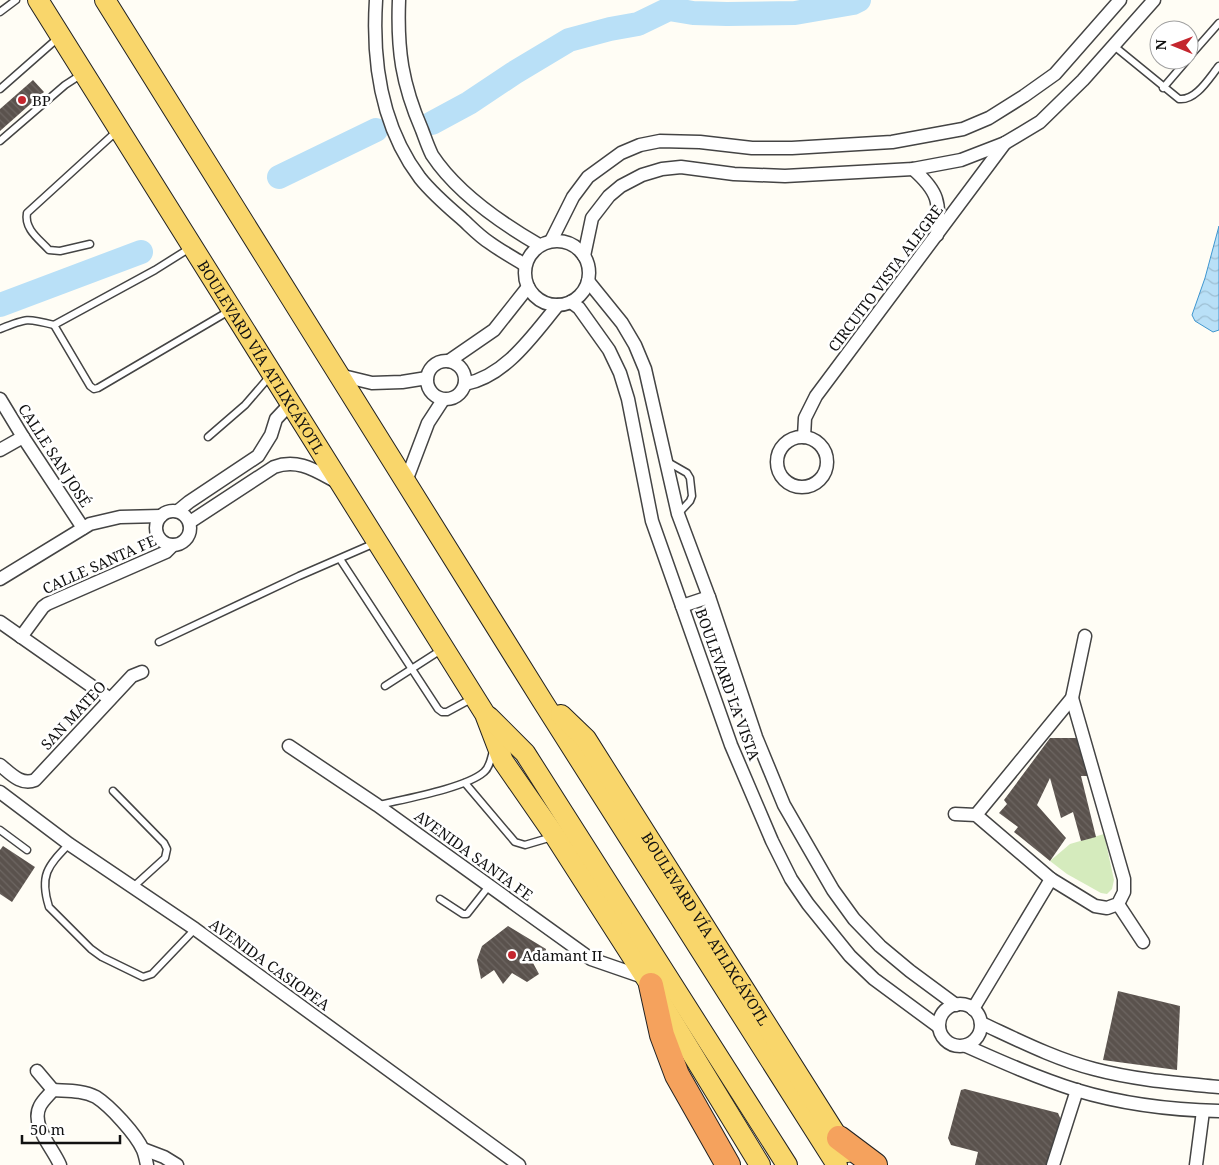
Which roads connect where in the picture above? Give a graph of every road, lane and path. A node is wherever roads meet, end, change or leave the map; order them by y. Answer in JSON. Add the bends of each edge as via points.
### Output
{"nodes":[{"id":1,"x":16,"y":0,"type":"edge"},
{"id":2,"x":38,"y":0,"type":"edge"},
{"id":3,"x":105,"y":0,"type":"edge"},
{"id":4,"x":376,"y":0,"type":"edge"},
{"id":5,"x":399,"y":0,"type":"edge"},
{"id":6,"x":1120,"y":0,"type":"edge"},
{"id":7,"x":1154,"y":0,"type":"edge"},
{"id":8,"x":0,"y":12,"type":"edge"},
{"id":9,"x":1219,"y":23,"type":"edge"},
{"id":10,"x":60,"y":35,"type":"junction"},
{"id":11,"x":1114,"y":46,"type":"junction"},
{"id":12,"x":1199,"y":46,"type":"edge"},
{"id":13,"x":1219,"y":66,"type":"edge"},
{"id":14,"x":1179,"y":70,"type":"edge"},
{"id":15,"x":84,"y":72,"type":"junction"},
{"id":16,"x":1163,"y":88,"type":"junction"},
{"id":17,"x":0,"y":89,"type":"edge"},
{"id":18,"x":119,"y":129,"type":"junction"},
{"id":19,"x":0,"y":141,"type":"edge"},
{"id":20,"x":1005,"y":143,"type":"junction"},
{"id":21,"x":914,"y":169,"type":"junction"},
{"id":22,"x":937,"y":235,"type":"junction"},
{"id":23,"x":545,"y":243,"type":"junction"},
{"id":24,"x":90,"y":244,"type":"dead end"},
{"id":25,"x":193,"y":246,"type":"junction"},
{"id":26,"x":584,"y":256,"type":"junction"},
{"id":27,"x":526,"y":265,"type":"junction"},
{"id":28,"x":588,"y":281,"type":"junction"},
{"id":29,"x":528,"y":288,"type":"junction"},
{"id":30,"x":571,"y":302,"type":"junction"},
{"id":31,"x":558,"y":305,"type":"junction"},
{"id":32,"x":232,"y":309,"type":"junction"},
{"id":33,"x":54,"y":325,"type":"junction"},
{"id":34,"x":0,"y":329,"type":"edge"},
{"id":35,"x":449,"y":362,"type":"junction"},
{"id":36,"x":273,"y":374,"type":"junction"},
{"id":37,"x":339,"y":374,"type":"junction"},
{"id":38,"x":427,"y":378,"type":"junction"},
{"id":39,"x":465,"y":384,"type":"junction"},
{"id":40,"x":0,"y":399,"type":"edge"},
{"id":41,"x":443,"y":400,"type":"junction"},
{"id":42,"x":291,"y":404,"type":"junction"},
{"id":43,"x":23,"y":437,"type":"junction"},
{"id":44,"x":208,"y":437,"type":"dead end"},
{"id":45,"x":804,"y":437,"type":"dead end"},
{"id":46,"x":0,"y":450,"type":"edge"},
{"id":47,"x":666,"y":461,"type":"junction"},
{"id":48,"x":406,"y":481,"type":"junction"},
{"id":49,"x":342,"y":484,"type":"junction"},
{"id":50,"x":178,"y":511,"type":"junction"},
{"id":51,"x":678,"y":514,"type":"junction"},
{"id":52,"x":161,"y":516,"type":"junction"},
{"id":53,"x":190,"y":522,"type":"junction"},
{"id":54,"x":83,"y":528,"type":"junction"},
{"id":55,"x":378,"y":542,"type":"junction"},
{"id":56,"x":173,"y":545,"type":"junction"},
{"id":57,"x":340,"y":558,"type":"junction"},
{"id":58,"x":0,"y":579,"type":"edge"},
{"id":59,"x":709,"y":597,"type":"junction"},
{"id":60,"x":682,"y":606,"type":"junction"},
{"id":61,"x":0,"y":622,"type":"edge"},
{"id":62,"x":1085,"y":636,"type":"dead end"},
{"id":63,"x":21,"y":637,"type":"junction"},
{"id":64,"x":159,"y":642,"type":"dead end"},
{"id":65,"x":444,"y":648,"type":"junction"},
{"id":66,"x":413,"y":669,"type":"junction"},
{"id":67,"x":142,"y":672,"type":"dead end"},
{"id":68,"x":385,"y":686,"type":"dead end"},
{"id":69,"x":475,"y":697,"type":"junction"},
{"id":70,"x":1072,"y":698,"type":"junction"},
{"id":71,"x":110,"y":699,"type":"junction"},
{"id":72,"x":543,"y":702,"type":"junction"},
{"id":73,"x":486,"y":714,"type":"junction"},
{"id":74,"x":496,"y":743,"type":"junction"},
{"id":75,"x":289,"y":746,"type":"dead end"},
{"id":76,"x":0,"y":765,"type":"edge"},
{"id":77,"x":465,"y":783,"type":"junction"},
{"id":78,"x":113,"y":791,"type":"dead end"},
{"id":79,"x":0,"y":792,"type":"edge"},
{"id":80,"x":377,"y":806,"type":"junction"},
{"id":81,"x":955,"y":814,"type":"dead end"},
{"id":82,"x":976,"y":815,"type":"junction"},
{"id":83,"x":0,"y":830,"type":"edge"},
{"id":84,"x":555,"y":836,"type":"junction"},
{"id":85,"x":69,"y":844,"type":"junction"},
{"id":86,"x":27,"y":850,"type":"dead end"},
{"id":87,"x":1051,"y":880,"type":"junction"},
{"id":88,"x":489,"y":886,"type":"junction"},
{"id":89,"x":132,"y":888,"type":"junction"},
{"id":90,"x":440,"y":899,"type":"dead end"},
{"id":91,"x":1118,"y":904,"type":"junction"},
{"id":92,"x":195,"y":929,"type":"junction"},
{"id":93,"x":1143,"y":942,"type":"dead end"},
{"id":94,"x":649,"y":982,"type":"junction"},
{"id":95,"x":956,"y":1005,"type":"junction"},
{"id":96,"x":973,"y":1009,"type":"junction"},
{"id":97,"x":981,"y":1024,"type":"junction"},
{"id":98,"x":939,"y":1027,"type":"junction"},
{"id":99,"x":966,"y":1046,"type":"junction"},
{"id":100,"x":37,"y":1072,"type":"dead end"},
{"id":101,"x":1219,"y":1087,"type":"edge"},
{"id":102,"x":53,"y":1090,"type":"junction"},
{"id":103,"x":1077,"y":1090,"type":"junction"},
{"id":104,"x":1202,"y":1111,"type":"junction"},
{"id":105,"x":1219,"y":1111,"type":"edge"},
{"id":106,"x":839,"y":1138,"type":"junction"},
{"id":107,"x":142,"y":1149,"type":"junction"},
{"id":108,"x":60,"y":1165,"type":"edge"},
{"id":109,"x":147,"y":1165,"type":"edge"},
{"id":110,"x":177,"y":1165,"type":"edge"},
{"id":111,"x":519,"y":1165,"type":"edge"},
{"id":112,"x":728,"y":1165,"type":"edge"},
{"id":113,"x":760,"y":1165,"type":"edge"},
{"id":114,"x":787,"y":1165,"type":"edge"},
{"id":115,"x":837,"y":1165,"type":"edge"},
{"id":116,"x":856,"y":1165,"type":"edge"},
{"id":117,"x":875,"y":1165,"type":"edge"},
{"id":118,"x":1054,"y":1165,"type":"edge"},
{"id":119,"x":1196,"y":1165,"type":"edge"}],
"edges":[{"from":1,"to":8,"type":"lane"},
{"from":2,"to":10,"type":"main road","name":"BOULEVARD VÍA ATLIXCÁYOTL"},
{"from":3,"to":37,"type":"main road","name":"BOULEVARD VÍA ATLIXCÁYOTL"},
{"from":4,"to":27,"type":"street","via":[[374,33],[379,85],[388,117],[402,147],[420,178],[444,203],[488,242]]},
{"from":5,"to":23,"type":"street","via":[[401,68],[410,104],[432,154],[462,191],[517,233]]},
{"from":6,"to":23,"type":"street","via":[[1055,74],[990,118],[963,129],[892,142],[792,148],[660,141],[640,145],[621,153],[588,177]]},
{"from":7,"to":11,"type":"street"},
{"from":9,"to":12,"type":"lane"},
{"from":10,"to":15,"type":"main road","name":"BOULEVARD VÍA ATLIXCÁYOTL"},
{"from":10,"to":17,"type":"lane"},
{"from":11,"to":16,"type":"lane"},
{"from":11,"to":20,"type":"street","via":[[1040,122]]},
{"from":13,"to":16,"type":"lane","via":[[1192,97],[1185,100]]},
{"from":14,"to":16,"type":"lane"},
{"from":15,"to":18,"type":"main road","name":"BOULEVARD VÍA ATLIXCÁYOTL"},
{"from":15,"to":19,"type":"lane"},
{"from":18,"to":24,"type":"lane","via":[[27,213],[28,227],[49,250],[60,251]]},
{"from":18,"to":25,"type":"main road","name":"BOULEVARD VÍA ATLIXCÁYOTL"},
{"from":20,"to":21,"type":"street","via":[[961,160]]},
{"from":20,"to":22,"type":"street","name":"CIRCUITO VISTA ALEGRE"},
{"from":21,"to":22,"type":"street","via":[[935,195],[939,210]]},
{"from":21,"to":26,"type":"street","via":[[785,176],[662,169],[620,186],[609,196],[592,218]]},
{"from":22,"to":45,"type":"street","name":"CIRCUITO VISTA ALEGRE","via":[[816,396],[805,418]]},
{"from":23,"to":26,"type":"street","via":[[564,241],[576,246]]},
{"from":23,"to":27,"type":"street","via":[[530,254]]},
{"from":25,"to":32,"type":"main road","name":"BOULEVARD VÍA ATLIXCÁYOTL"},
{"from":25,"to":33,"type":"lane"},
{"from":26,"to":28,"type":"street","via":[[589,268]]},
{"from":27,"to":29,"type":"street"},
{"from":28,"to":30,"type":"street","via":[[582,293]]},
{"from":28,"to":47,"type":"street","name":"BOULEVARD LA VISTA","via":[[622,323],[635,345],[645,369]]},
{"from":29,"to":31,"type":"street","via":[[546,303]]},
{"from":29,"to":35,"type":"street","via":[[494,330]]},
{"from":30,"to":31,"type":"street"},
{"from":30,"to":60,"type":"street","name":"BOULEVARD LA VISTA","via":[[579,308],[609,350],[620,374],[628,399],[652,522]]},
{"from":31,"to":39,"type":"street","via":[[515,356],[480,381]]},
{"from":32,"to":33,"type":"lane","via":[[98,388],[90,386]]},
{"from":32,"to":36,"type":"main road","name":"BOULEVARD VÍA ATLIXCÁYOTL"},
{"from":33,"to":34,"type":"lane","via":[[31,319]]},
{"from":35,"to":38,"type":"street","via":[[435,365]]},
{"from":35,"to":39,"type":"street","via":[[462,369]]},
{"from":36,"to":42,"type":"main road","name":"BOULEVARD VÍA ATLIXCÁYOTL"},
{"from":36,"to":44,"type":"lane","via":[[245,405]]},
{"from":37,"to":38,"type":"street","via":[[372,383]]},
{"from":37,"to":48,"type":"main road","name":"BOULEVARD VÍA ATLIXCÁYOTL"},
{"from":38,"to":41,"type":"street","via":[[431,392]]},
{"from":39,"to":41,"type":"street","via":[[458,396]]},
{"from":40,"to":43,"type":"street","name":"CALLE SAN JOSÉ"},
{"from":41,"to":48,"type":"street","via":[[428,423]]},
{"from":42,"to":49,"type":"main road","name":"BOULEVARD VÍA ATLIXCÁYOTL"},
{"from":42,"to":50,"type":"street","via":[[276,419],[271,435],[258,456]]},
{"from":43,"to":46,"type":"street"},
{"from":43,"to":54,"type":"street","name":"CALLE SAN JOSÉ"},
{"from":47,"to":51,"type":"street","name":"BOULEVARD LA VISTA"},
{"from":47,"to":51,"type":"lane","via":[[690,478],[692,496]]},
{"from":48,"to":72,"type":"main road","name":"BOULEVARD VÍA ATLIXCÁYOTL"},
{"from":49,"to":53,"type":"street","via":[[306,466],[283,464]]},
{"from":49,"to":55,"type":"main road","name":"BOULEVARD VÍA ATLIXCÁYOTL"},
{"from":50,"to":52,"type":"street"},
{"from":50,"to":53,"type":"street"},
{"from":51,"to":59,"type":"street","name":"BOULEVARD LA VISTA"},
{"from":52,"to":54,"type":"street","name":"CALLE SANTA FE","via":[[111,518]]},
{"from":52,"to":56,"type":"street","via":[[156,531],[159,538]]},
{"from":53,"to":56,"type":"street","via":[[188,538]]},
{"from":54,"to":58,"type":"street","name":"CALLE SANTA FE"},
{"from":55,"to":57,"type":"lane"},
{"from":55,"to":65,"type":"main road","name":"BOULEVARD VÍA ATLIXCÁYOTL"},
{"from":56,"to":63,"type":"street","name":"CALLE SANTA FE","via":[[166,552],[47,604]]},
{"from":57,"to":64,"type":"lane"},
{"from":57,"to":66,"type":"lane"},
{"from":59,"to":60,"type":"street"},
{"from":59,"to":95,"type":"street","name":"BOULEVARD LA VISTA","via":[[770,774],[828,883],[854,919],[880,946]]},
{"from":60,"to":98,"type":"street","name":"BOULEVARD LA VISTA","via":[[731,745],[791,879],[850,956],[874,979]]},
{"from":61,"to":63,"type":"street"},
{"from":62,"to":70,"type":"street"},
{"from":63,"to":71,"type":"street"},
{"from":65,"to":66,"type":"lane"},
{"from":65,"to":69,"type":"main road","name":"BOULEVARD VÍA ATLIXCÁYOTL"},
{"from":66,"to":68,"type":"lane"},
{"from":66,"to":69,"type":"lane","via":[[442,712]]},
{"from":67,"to":71,"type":"street","name":"SAN MATEO","via":[[132,676]]},
{"from":69,"to":73,"type":"main road","name":"BOULEVARD VÍA ATLIXCÁYOTL"},
{"from":70,"to":82,"type":"street"},
{"from":70,"to":91,"type":"street","via":[[1124,879],[1124,892]]},
{"from":71,"to":76,"type":"street","name":"SAN MATEO","via":[[35,780],[21,781]]},
{"from":72,"to":106,"type":"main road","name":"BOULEVARD VÍA ATLIXCÁYOTL","via":[[586,740]]},
{"from":72,"to":115,"type":"main road","name":"BOULEVARD VÍA ATLIXCÁYOTL"},
{"from":73,"to":74,"type":"main road","name":"BOULEVARD VÍA ATLIXCÁYOTL"},
{"from":73,"to":114,"type":"main road","name":"BOULEVARD VÍA ATLIXCÁYOTL","via":[[524,753]]},
{"from":74,"to":77,"type":"lane","via":[[488,767]]},
{"from":74,"to":84,"type":"main road","name":"BOULEVARD VÍA ATLIXCÁYOTL","via":[[503,762]]},
{"from":75,"to":80,"type":"street","name":"AVENIDA SANTA FE"},
{"from":77,"to":80,"type":"lane"},
{"from":77,"to":84,"type":"lane","via":[[514,842],[525,845]]},
{"from":78,"to":89,"type":"lane","via":[[164,843],[167,850],[165,858]]},
{"from":79,"to":85,"type":"street","name":"AVENIDA CASIOPEA"},
{"from":80,"to":88,"type":"street","name":"AVENIDA SANTA FE"},
{"from":81,"to":82,"type":"street"},
{"from":82,"to":87,"type":"street"},
{"from":83,"to":86,"type":"lane"},
{"from":84,"to":94,"type":"main road","name":"BOULEVARD VÍA ATLIXCÁYOTL"},
{"from":85,"to":89,"type":"street","name":"AVENIDA CASIOPEA"},
{"from":85,"to":92,"type":"lane","via":[[51,862],[44,881],[46,897],[49,906],[96,953],[147,977]]},
{"from":87,"to":91,"type":"street","via":[[1095,906],[1107,908]]},
{"from":87,"to":96,"type":"street"},
{"from":88,"to":90,"type":"lane","via":[[467,914]]},
{"from":88,"to":94,"type":"street","name":"AVENIDA SANTA FE","via":[[591,958]]},
{"from":89,"to":92,"type":"street","name":"AVENIDA CASIOPEA"},
{"from":91,"to":93,"type":"street"},
{"from":92,"to":111,"type":"street","name":"AVENIDA CASIOPEA"},
{"from":94,"to":112,"type":"highway","via":[[674,1068]]},
{"from":94,"to":113,"type":"main road","name":"BOULEVARD VÍA ATLIXCÁYOTL"},
{"from":95,"to":96,"type":"street"},
{"from":95,"to":98,"type":"street","via":[[947,1009]]},
{"from":96,"to":97,"type":"street"},
{"from":97,"to":99,"type":"street","via":[[975,1041]]},
{"from":97,"to":101,"type":"street","via":[[1034,1048],[1094,1069],[1154,1081]]},
{"from":98,"to":99,"type":"street","via":[[949,1043]]},
{"from":99,"to":103,"type":"street"},
{"from":100,"to":102,"type":"street"},
{"from":102,"to":107,"type":"street","via":[[79,1092],[96,1098],[110,1109]]},
{"from":102,"to":108,"type":"street","via":[[40,1105],[38,1124]]},
{"from":103,"to":104,"type":"street","via":[[1116,1100]]},
{"from":103,"to":118,"type":"street"},
{"from":104,"to":105,"type":"street"},
{"from":104,"to":119,"type":"street"},
{"from":106,"to":116,"type":"main road","name":"BOULEVARD VÍA ATLIXCÁYOTL"},
{"from":106,"to":117,"type":"highway"},
{"from":107,"to":109,"type":"street"},
{"from":107,"to":110,"type":"street"}]}
